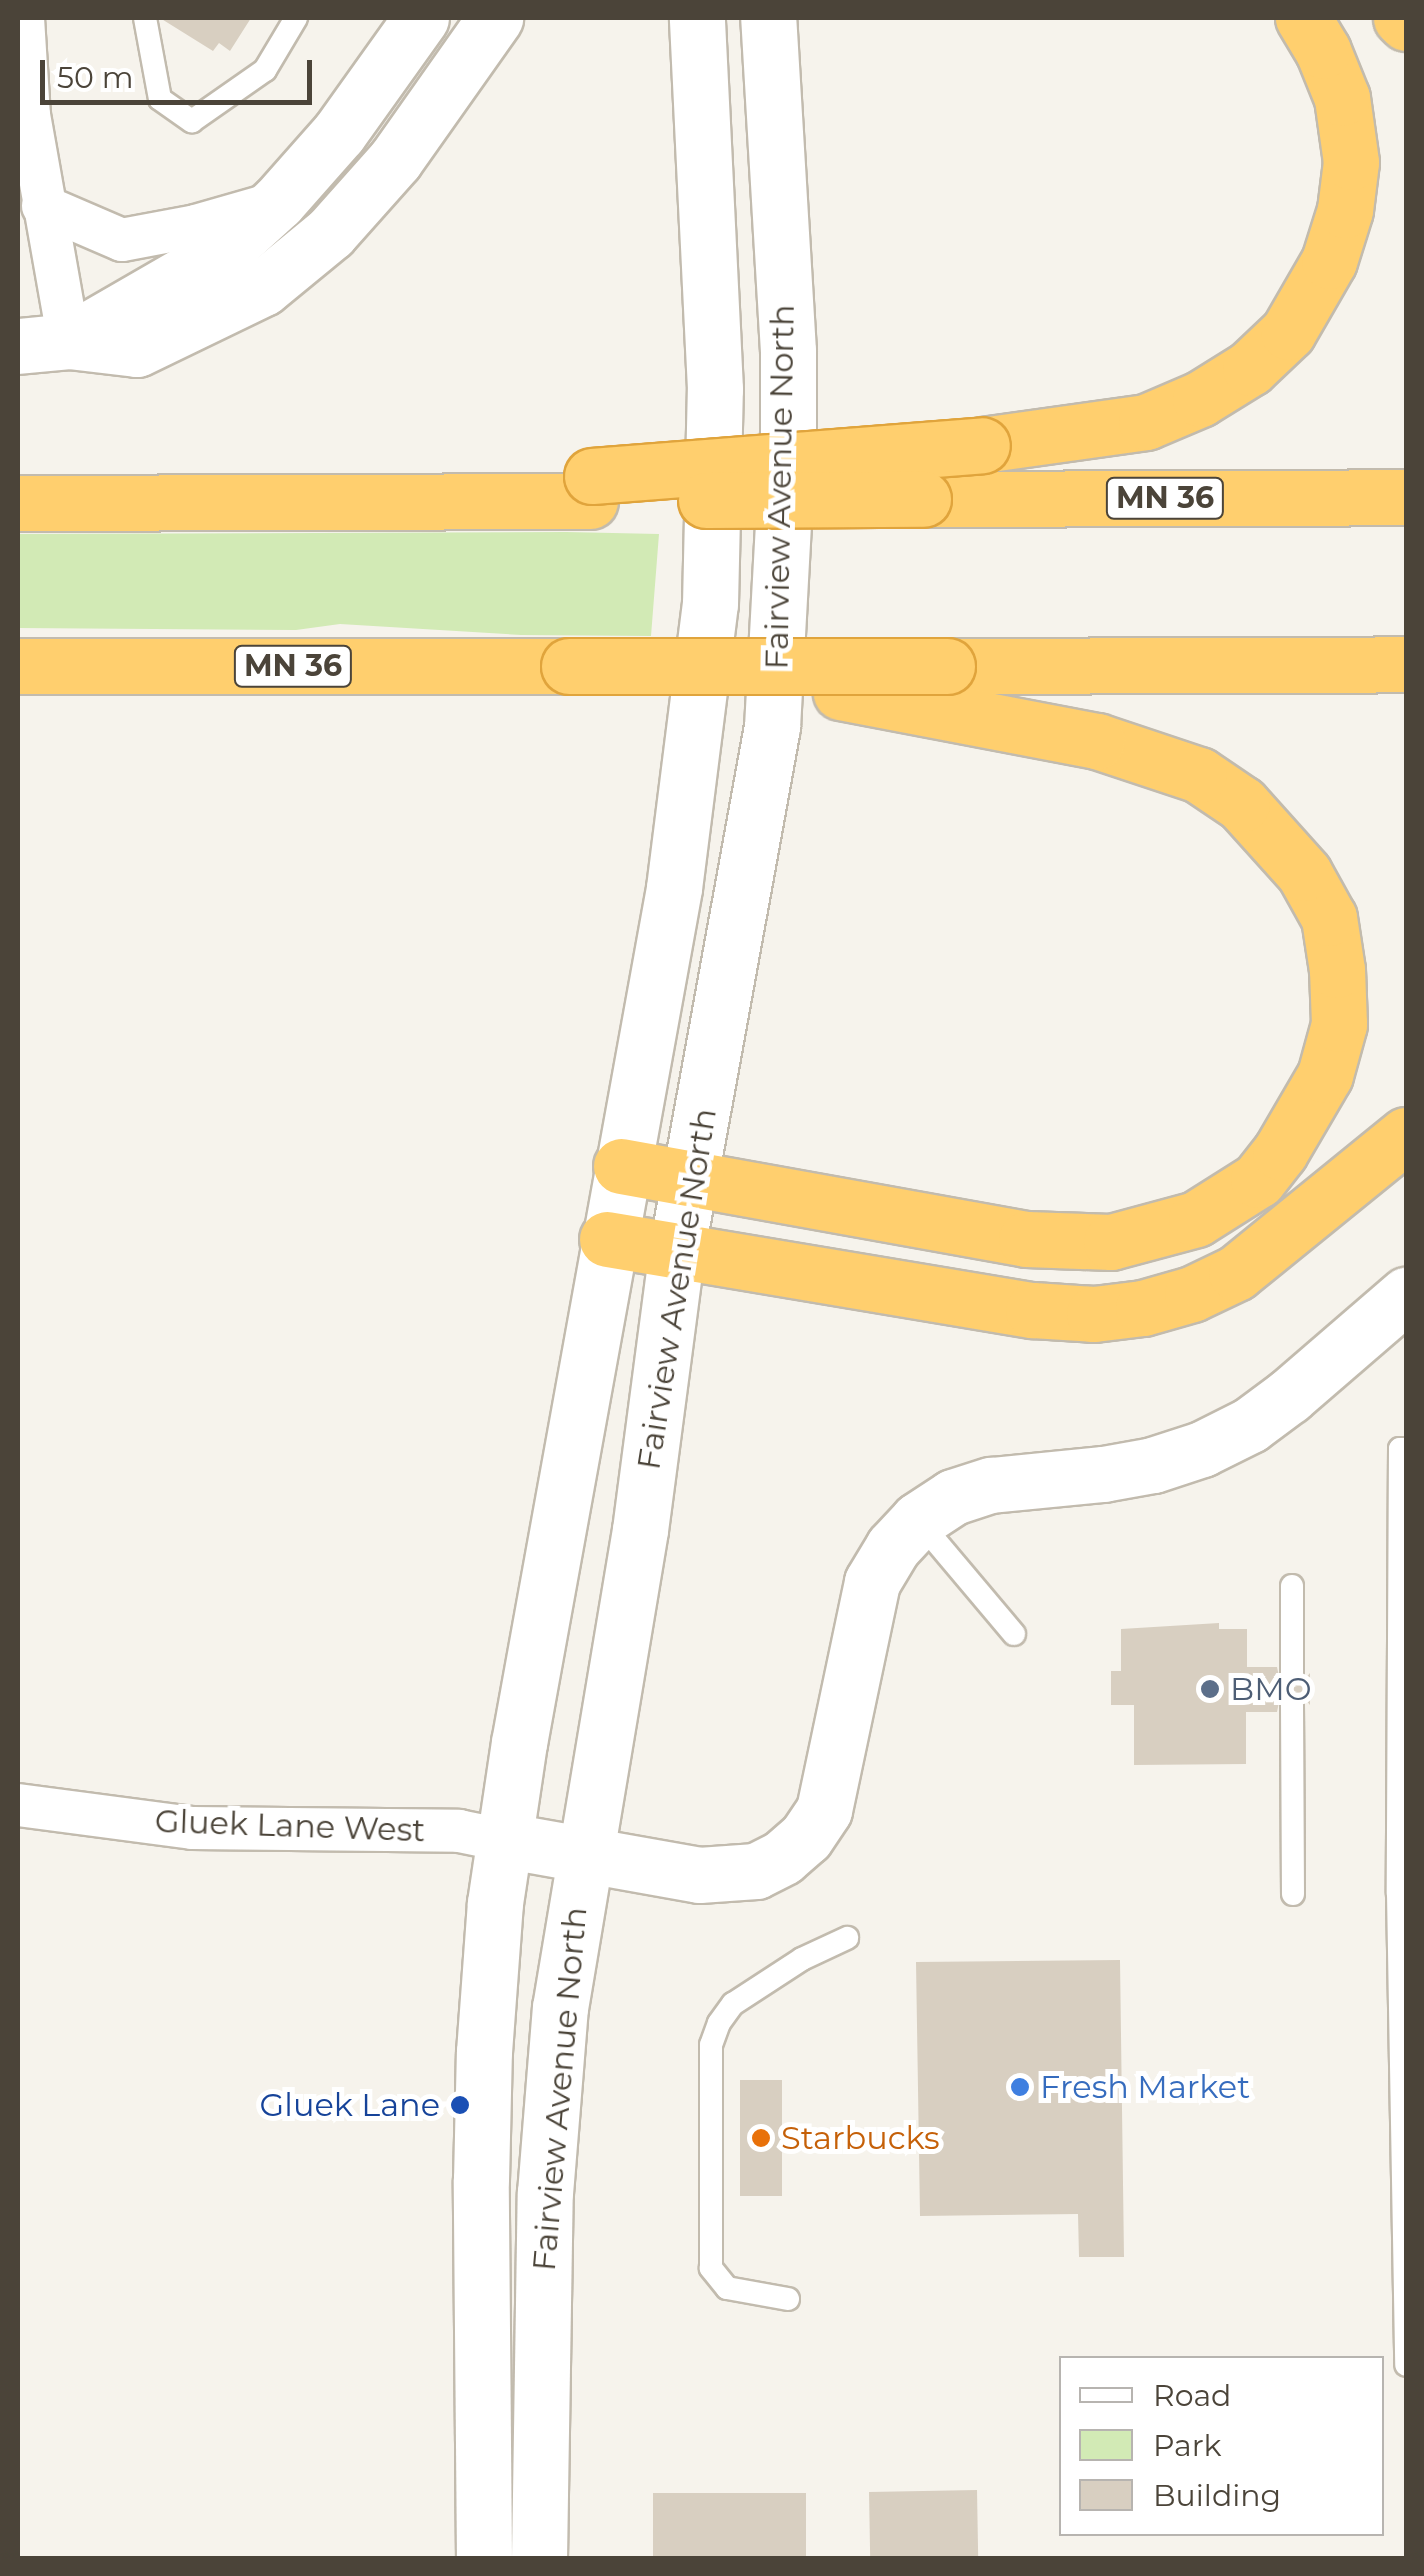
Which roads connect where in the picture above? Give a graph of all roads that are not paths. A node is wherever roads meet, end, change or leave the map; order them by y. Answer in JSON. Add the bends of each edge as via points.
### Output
{"nodes":[{"id":1,"x":145,"y":18,"type":"edge"},
{"id":2,"x":296,"y":18,"type":"edge"},
{"id":3,"x":421,"y":18,"type":"edge"},
{"id":4,"x":495,"y":18,"type":"edge"},
{"id":5,"x":697,"y":18,"type":"edge"},
{"id":6,"x":768,"y":18,"type":"edge"},
{"id":7,"x":1302,"y":18,"type":"edge"},
{"id":8,"x":21,"y":27,"type":"edge"},
{"id":9,"x":278,"y":202,"type":"junction"},
{"id":10,"x":44,"y":206,"type":"junction"},
{"id":11,"x":43,"y":344,"type":"edge"},
{"id":12,"x":591,"y":489,"type":"junction"},
{"id":13,"x":1406,"y":497,"type":"edge"},
{"id":14,"x":18,"y":503,"type":"edge"},
{"id":15,"x":1406,"y":664,"type":"edge"},
{"id":16,"x":18,"y":666,"type":"edge"},
{"id":17,"x":944,"y":690,"type":"junction"},
{"id":18,"x":1406,"y":1135,"type":"edge"},
{"id":19,"x":621,"y":1166,"type":"junction"},
{"id":20,"x":692,"y":1181,"type":"junction"},
{"id":21,"x":608,"y":1239,"type":"junction"},
{"id":22,"x":676,"y":1248,"type":"junction"},
{"id":23,"x":1406,"y":1294,"type":"edge"},
{"id":24,"x":1406,"y":1449,"type":"edge"},
{"id":25,"x":918,"y":1520,"type":"junction"},
{"id":26,"x":1403,"y":1552,"type":"edge"},
{"id":27,"x":1292,"y":1586,"type":"dead end"},
{"id":28,"x":1014,"y":1634,"type":"dead end"},
{"id":29,"x":1403,"y":1663,"type":"edge"},
{"id":30,"x":1292,"y":1673,"type":"dead end"},
{"id":31,"x":1292,"y":1705,"type":"dead end"},
{"id":32,"x":1402,"y":1772,"type":"edge"},
{"id":33,"x":18,"y":1805,"type":"edge"},
{"id":34,"x":502,"y":1840,"type":"junction"},
{"id":35,"x":583,"y":1852,"type":"junction"},
{"id":36,"x":1402,"y":1893,"type":"edge"},
{"id":37,"x":1293,"y":1894,"type":"dead end"},
{"id":38,"x":847,"y":1938,"type":"dead end"},
{"id":39,"x":1403,"y":1993,"type":"edge"},
{"id":40,"x":1403,"y":2099,"type":"edge"},
{"id":41,"x":1404,"y":2176,"type":"edge"},
{"id":42,"x":788,"y":2299,"type":"dead end"},
{"id":43,"x":1406,"y":2366,"type":"edge"},
{"id":44,"x":484,"y":2558,"type":"edge"},
{"id":45,"x":539,"y":2558,"type":"edge"}],
"edges":[{"from":1,"to":2,"type":"lane","via":[[160,99],[192,120],[265,70]]},
{"from":3,"to":9,"type":"street","via":[[340,133]]},
{"from":4,"to":11,"type":"street","via":[[395,160],[330,232],[263,288],[137,349]]},
{"from":5,"to":19,"type":"street","name":"Fairview Avenue North","via":[[714,389],[710,604],[676,869]]},
{"from":6,"to":20,"type":"street","name":"Fairview Avenue North","via":[[788,350],[774,702]]},
{"from":7,"to":12,"type":"highway","bridge":true,"via":[[1342,98],[1351,162],[1344,210],[1329,261],[1288,332],[1234,378],[1146,422]]},
{"from":8,"to":10,"type":"street"},
{"from":9,"to":10,"type":"street","via":[[122,240]]},
{"from":9,"to":11,"type":"street","via":[[222,252]]},
{"from":10,"to":11,"type":"street"},
{"from":12,"to":13,"type":"highway","number":"MN 36","bridge":true,"via":[[924,499]]},
{"from":12,"to":14,"type":"highway","number":"MN 36","via":[[269,502]]},
{"from":15,"to":17,"type":"highway"},
{"from":16,"to":17,"type":"highway","number":"MN 36","bridge":true,"via":[[774,665],[841,692]]},
{"from":17,"to":20,"type":"highway","via":[[1199,775],[1276,836],[1329,918],[1338,1024],[1325,1074],[1258,1180],[1196,1219],[1111,1242],[1026,1239]]},
{"from":18,"to":22,"type":"highway","via":[[1236,1273],[1144,1308],[1094,1314],[1033,1310]]},
{"from":19,"to":20,"type":"highway"},
{"from":19,"to":21,"type":"street","name":"Fairview Avenue North"},
{"from":20,"to":22,"type":"street","name":"Fairview Avenue North"},
{"from":21,"to":22,"type":"highway"},
{"from":21,"to":34,"type":"street","name":"Fairview Avenue North"},
{"from":22,"to":35,"type":"street","name":"Fairview Avenue North","via":[[634,1568]]},
{"from":23,"to":25,"type":"street","via":[[1289,1396],[1202,1449],[1103,1474],[991,1484],[953,1497]]},
{"from":24,"to":26,"type":"lane","via":[[1400,1449]]},
{"from":25,"to":28,"type":"lane"},
{"from":25,"to":35,"type":"street","via":[[872,1582],[834,1780],[806,1837],[756,1871],[724,1876]]},
{"from":26,"to":29,"type":"lane"},
{"from":27,"to":30,"type":"lane"},
{"from":29,"to":32,"type":"lane"},
{"from":31,"to":37,"type":"lane"},
{"from":32,"to":36,"type":"lane"},
{"from":33,"to":34,"type":"street","name":"Gluek Lane West","via":[[192,1828],[458,1831]]},
{"from":34,"to":35,"type":"street"},
{"from":34,"to":44,"type":"street","name":"Fairview Avenue North","via":[[484,2052]]},
{"from":35,"to":45,"type":"street","name":"Fairview Avenue North","via":[[560,2008],[545,2193]]},
{"from":36,"to":39,"type":"lane"},
{"from":38,"to":42,"type":"lane","via":[[802,1958],[734,2004],[710,2045],[712,2268],[727,2288]]},
{"from":39,"to":40,"type":"lane"},
{"from":40,"to":41,"type":"lane"},
{"from":41,"to":43,"type":"lane"}]}
